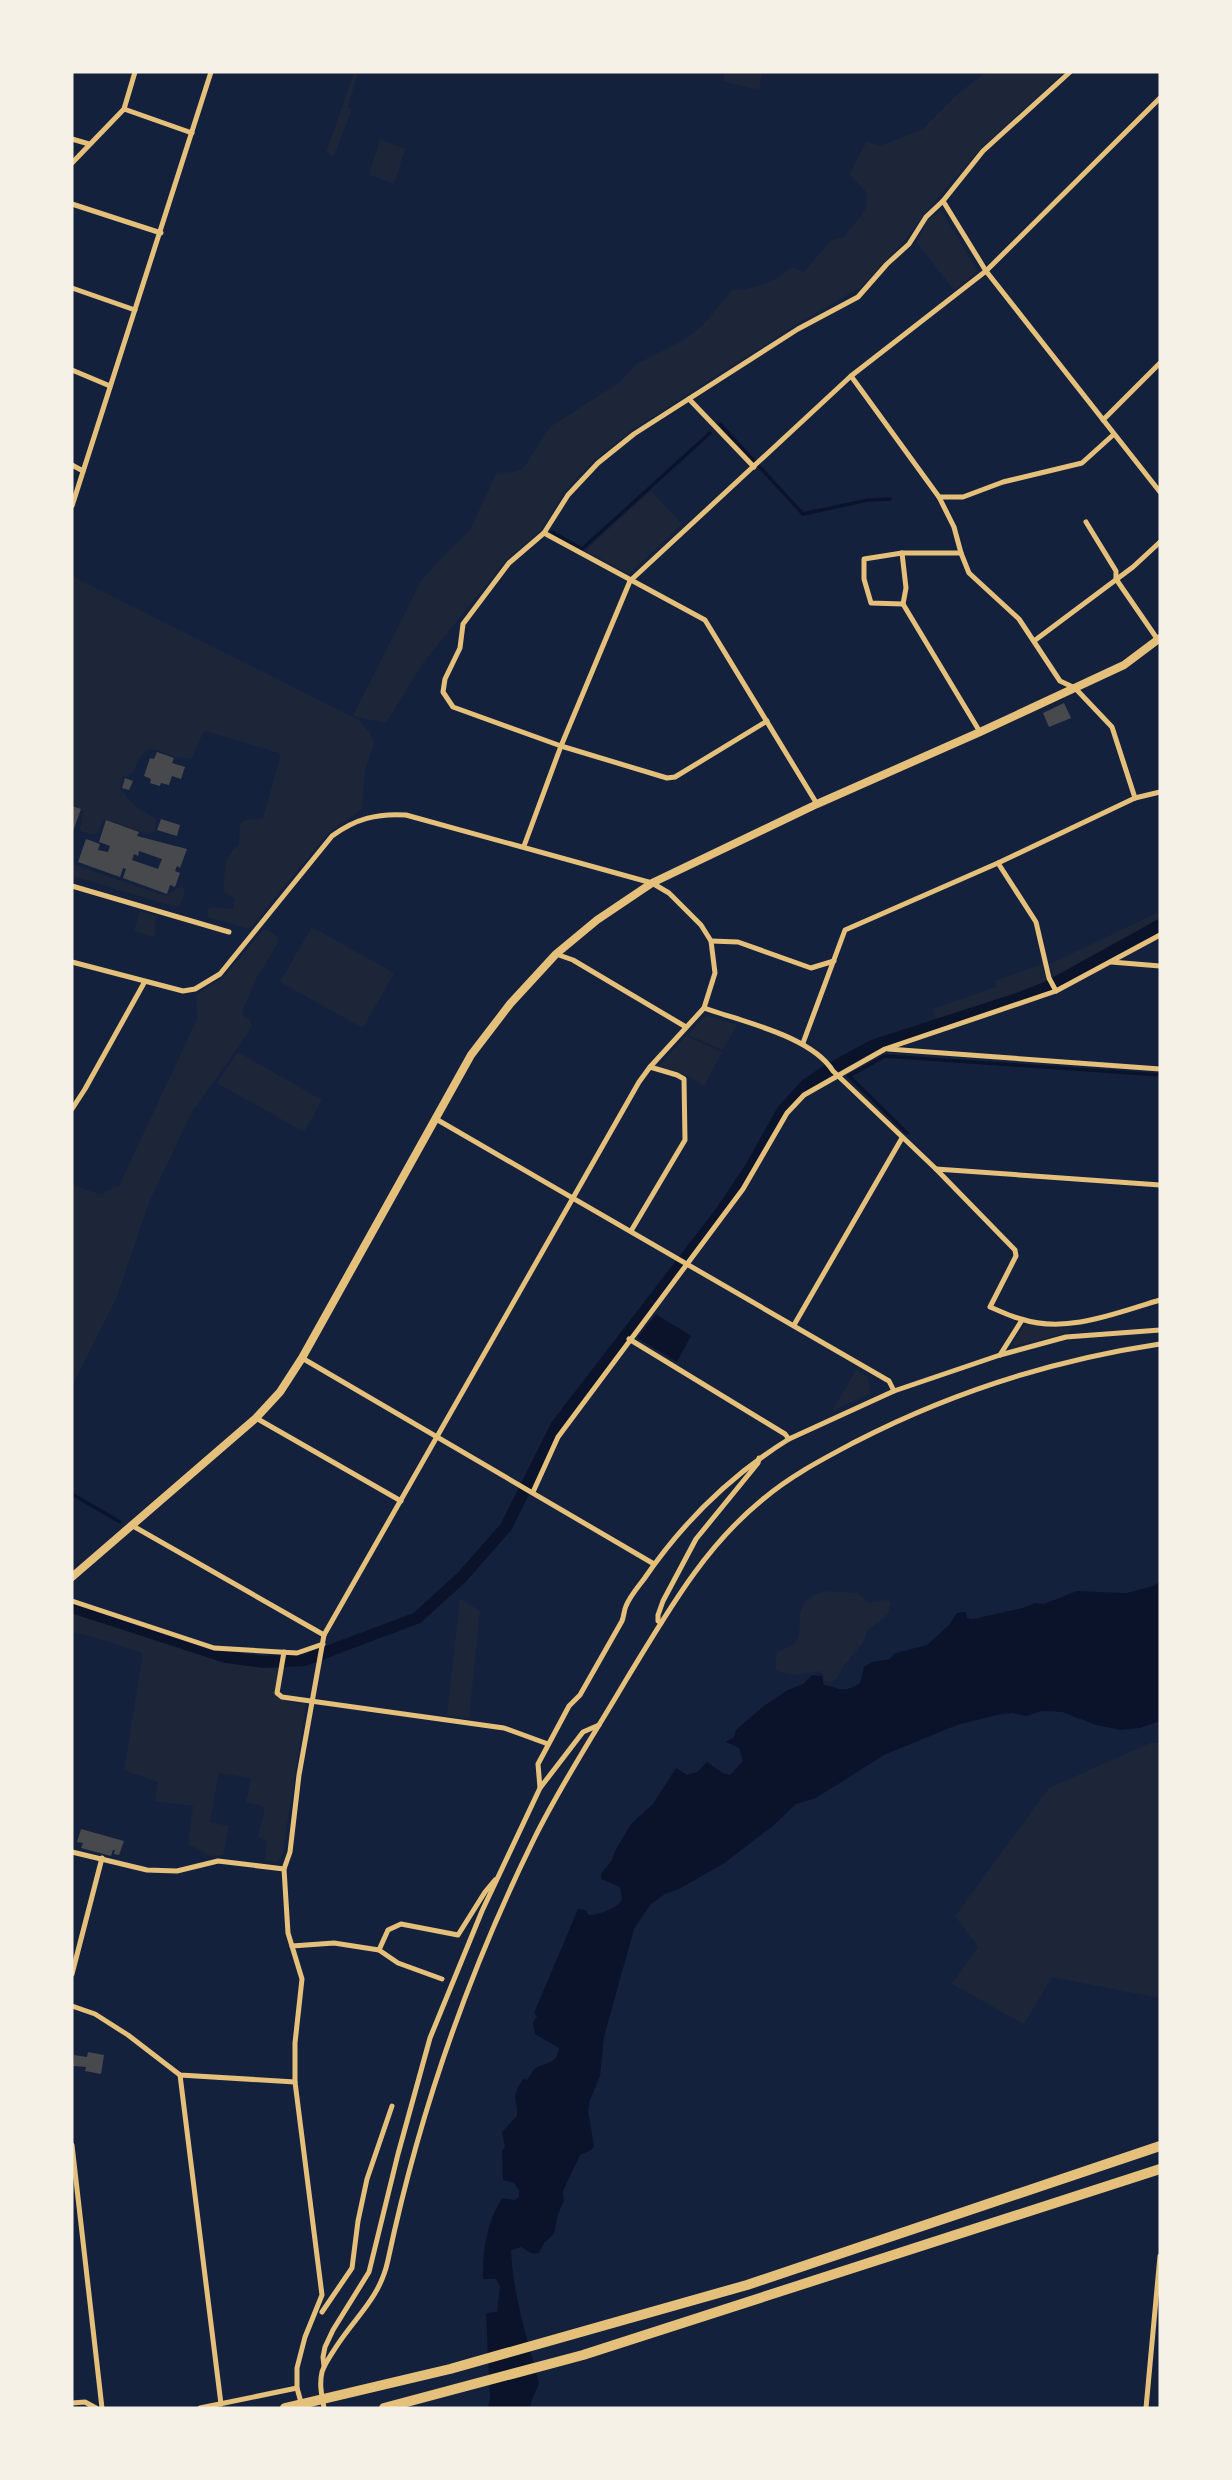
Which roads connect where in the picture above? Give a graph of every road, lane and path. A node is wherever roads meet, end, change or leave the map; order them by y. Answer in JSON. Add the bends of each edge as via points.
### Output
{"nodes":[{"id":1,"x":135,"y":72,"type":"edge"},
{"id":2,"x":211,"y":72,"type":"edge"},
{"id":3,"x":1070,"y":72,"type":"edge"},
{"id":4,"x":1160,"y":98,"type":"edge"},
{"id":5,"x":124,"y":109,"type":"junction"},
{"id":6,"x":192,"y":133,"type":"junction"},
{"id":7,"x":72,"y":139,"type":"edge"},
{"id":8,"x":89,"y":144,"type":"junction"},
{"id":9,"x":72,"y":163,"type":"edge"},
{"id":10,"x":943,"y":201,"type":"junction"},
{"id":11,"x":72,"y":204,"type":"edge"},
{"id":12,"x":161,"y":233,"type":"junction"},
{"id":13,"x":986,"y":271,"type":"junction"},
{"id":14,"x":72,"y":288,"type":"edge"},
{"id":15,"x":135,"y":310,"type":"junction"},
{"id":16,"x":1160,"y":363,"type":"edge"},
{"id":17,"x":72,"y":370,"type":"edge"},
{"id":18,"x":851,"y":376,"type":"junction"},
{"id":19,"x":110,"y":386,"type":"junction"},
{"id":20,"x":689,"y":399,"type":"junction"},
{"id":21,"x":1103,"y":420,"type":"junction"},
{"id":22,"x":1113,"y":435,"type":"junction"},
{"id":23,"x":72,"y":465,"type":"edge"},
{"id":24,"x":754,"y":467,"type":"junction"},
{"id":25,"x":83,"y":471,"type":"junction"},
{"id":26,"x":1160,"y":492,"type":"edge"},
{"id":27,"x":939,"y":497,"type":"junction"},
{"id":28,"x":72,"y":506,"type":"edge"},
{"id":29,"x":1086,"y":522,"type":"dead end"},
{"id":30,"x":544,"y":533,"type":"junction"},
{"id":31,"x":1160,"y":542,"type":"edge"},
{"id":32,"x":902,"y":553,"type":"junction"},
{"id":33,"x":961,"y":553,"type":"junction"},
{"id":34,"x":1116,"y":579,"type":"junction"},
{"id":35,"x":630,"y":581,"type":"junction"},
{"id":36,"x":903,"y":604,"type":"junction"},
{"id":37,"x":1159,"y":639,"type":"edge"},
{"id":38,"x":1034,"y":641,"type":"junction"},
{"id":39,"x":1075,"y":688,"type":"junction"},
{"id":40,"x":767,"y":721,"type":"junction"},
{"id":41,"x":980,"y":732,"type":"junction"},
{"id":42,"x":561,"y":746,"type":"junction"},
{"id":43,"x":1160,"y":792,"type":"edge"},
{"id":44,"x":1135,"y":798,"type":"junction"},
{"id":45,"x":817,"y":804,"type":"junction"},
{"id":46,"x":524,"y":846,"type":"junction"},
{"id":47,"x":998,"y":863,"type":"junction"},
{"id":48,"x":652,"y":883,"type":"junction"},
{"id":49,"x":72,"y":886,"type":"edge"},
{"id":50,"x":229,"y":932,"type":"dead end"},
{"id":51,"x":1160,"y":934,"type":"edge"},
{"id":52,"x":711,"y":941,"type":"junction"},
{"id":53,"x":556,"y":954,"type":"junction"},
{"id":54,"x":834,"y":961,"type":"junction"},
{"id":55,"x":72,"y":962,"type":"edge"},
{"id":56,"x":1111,"y":962,"type":"junction"},
{"id":57,"x":1160,"y":966,"type":"edge"},
{"id":58,"x":144,"y":983,"type":"junction"},
{"id":59,"x":1056,"y":991,"type":"junction"},
{"id":60,"x":704,"y":1008,"type":"junction"},
{"id":61,"x":686,"y":1027,"type":"junction"},
{"id":62,"x":803,"y":1043,"type":"junction"},
{"id":63,"x":885,"y":1049,"type":"junction"},
{"id":64,"x":650,"y":1067,"type":"junction"},
{"id":65,"x":1160,"y":1069,"type":"edge"},
{"id":66,"x":835,"y":1073,"type":"junction"},
{"id":67,"x":72,"y":1109,"type":"edge"},
{"id":68,"x":436,"y":1119,"type":"junction"},
{"id":69,"x":902,"y":1138,"type":"junction"},
{"id":70,"x":936,"y":1169,"type":"junction"},
{"id":71,"x":1160,"y":1185,"type":"edge"},
{"id":72,"x":573,"y":1199,"type":"junction"},
{"id":73,"x":631,"y":1231,"type":"junction"},
{"id":74,"x":686,"y":1264,"type":"junction"},
{"id":75,"x":1160,"y":1300,"type":"edge"},
{"id":76,"x":1022,"y":1320,"type":"junction"},
{"id":77,"x":794,"y":1325,"type":"junction"},
{"id":78,"x":1160,"y":1330,"type":"edge"},
{"id":79,"x":629,"y":1339,"type":"junction"},
{"id":80,"x":1160,"y":1344,"type":"edge"},
{"id":81,"x":1000,"y":1355,"type":"junction"},
{"id":82,"x":302,"y":1358,"type":"junction"},
{"id":83,"x":894,"y":1391,"type":"junction"},
{"id":84,"x":256,"y":1418,"type":"junction"},
{"id":85,"x":437,"y":1437,"type":"junction"},
{"id":86,"x":789,"y":1439,"type":"junction"},
{"id":87,"x":760,"y":1458,"type":"junction"},
{"id":88,"x":533,"y":1492,"type":"junction"},
{"id":89,"x":401,"y":1501,"type":"junction"},
{"id":90,"x":133,"y":1526,"type":"junction"},
{"id":91,"x":654,"y":1564,"type":"junction"},
{"id":92,"x":72,"y":1577,"type":"edge"},
{"id":93,"x":72,"y":1601,"type":"edge"},
{"id":94,"x":661,"y":1623,"type":"junction"},
{"id":95,"x":324,"y":1635,"type":"junction"},
{"id":96,"x":323,"y":1644,"type":"junction"},
{"id":97,"x":284,"y":1652,"type":"junction"},
{"id":98,"x":312,"y":1702,"type":"junction"},
{"id":99,"x":599,"y":1725,"type":"junction"},
{"id":100,"x":548,"y":1744,"type":"junction"},
{"id":101,"x":540,"y":1788,"type":"junction"},
{"id":102,"x":72,"y":1852,"type":"edge"},
{"id":103,"x":102,"y":1858,"type":"junction"},
{"id":104,"x":284,"y":1869,"type":"junction"},
{"id":105,"x":499,"y":1875,"type":"junction"},
{"id":106,"x":292,"y":1946,"type":"junction"},
{"id":107,"x":379,"y":1950,"type":"junction"},
{"id":108,"x":72,"y":1971,"type":"edge"},
{"id":109,"x":442,"y":1979,"type":"dead end"},
{"id":110,"x":72,"y":2006,"type":"edge"},
{"id":111,"x":180,"y":2075,"type":"junction"},
{"id":112,"x":295,"y":2082,"type":"junction"},
{"id":113,"x":392,"y":2106,"type":"dead end"},
{"id":114,"x":72,"y":2145,"type":"edge"},
{"id":115,"x":1160,"y":2146,"type":"edge"},
{"id":116,"x":1160,"y":2169,"type":"edge"},
{"id":117,"x":1160,"y":2256,"type":"edge"},
{"id":118,"x":322,"y":2312,"type":"dead end"},
{"id":119,"x":324,"y":2366,"type":"junction"},
{"id":120,"x":297,"y":2388,"type":"junction"},
{"id":121,"x":72,"y":2403,"type":"edge"},
{"id":122,"x":221,"y":2404,"type":"junction"},
{"id":123,"x":96,"y":2408,"type":"edge"},
{"id":124,"x":102,"y":2408,"type":"edge"},
{"id":125,"x":200,"y":2408,"type":"edge"},
{"id":126,"x":285,"y":2408,"type":"edge"},
{"id":127,"x":302,"y":2408,"type":"edge"},
{"id":128,"x":324,"y":2408,"type":"edge"},
{"id":129,"x":384,"y":2408,"type":"edge"},
{"id":130,"x":1146,"y":2408,"type":"edge"}],
"edges":[{"from":1,"to":5,"type":"street"},
{"from":2,"to":6,"type":"street"},
{"from":3,"to":10,"type":"street","via":[[983,151]]},
{"from":4,"to":13,"type":"street"},
{"from":5,"to":6,"type":"street"},
{"from":5,"to":8,"type":"street"},
{"from":6,"to":12,"type":"street"},
{"from":7,"to":8,"type":"street"},
{"from":8,"to":9,"type":"street"},
{"from":10,"to":13,"type":"street"},
{"from":10,"to":20,"type":"street","via":[[858,297],[798,329]]},
{"from":11,"to":12,"type":"street"},
{"from":12,"to":15,"type":"street"},
{"from":13,"to":18,"type":"street"},
{"from":13,"to":21,"type":"street"},
{"from":14,"to":15,"type":"street"},
{"from":15,"to":19,"type":"street"},
{"from":16,"to":21,"type":"street"},
{"from":17,"to":19,"type":"street"},
{"from":18,"to":24,"type":"street"},
{"from":18,"to":27,"type":"street"},
{"from":19,"to":25,"type":"street"},
{"from":20,"to":24,"type":"street"},
{"from":20,"to":30,"type":"street","via":[[598,463],[568,495]]},
{"from":21,"to":22,"type":"street"},
{"from":22,"to":26,"type":"street"},
{"from":22,"to":27,"type":"street","via":[[1082,463],[963,497]]},
{"from":23,"to":25,"type":"street"},
{"from":24,"to":35,"type":"street"},
{"from":25,"to":28,"type":"street"},
{"from":27,"to":33,"type":"street"},
{"from":29,"to":34,"type":"street","via":[[1116,571]]},
{"from":30,"to":35,"type":"street"},
{"from":30,"to":42,"type":"street","via":[[509,563],[463,624],[460,649],[443,692],[453,707]]},
{"from":31,"to":34,"type":"street"},
{"from":32,"to":33,"type":"street"},
{"from":32,"to":36,"type":"street"},
{"from":32,"to":36,"type":"street","via":[[864,559],[864,579],[871,603]]},
{"from":33,"to":38,"type":"street","via":[[969,573],[1009,609]]},
{"from":34,"to":37,"type":"street"},
{"from":34,"to":38,"type":"street"},
{"from":35,"to":40,"type":"street","via":[[705,620]]},
{"from":35,"to":42,"type":"street"},
{"from":36,"to":41,"type":"street"},
{"from":37,"to":39,"type":"main road","via":[[1124,665]]},
{"from":38,"to":39,"type":"street","via":[[1060,681]]},
{"from":39,"to":41,"type":"main road"},
{"from":39,"to":44,"type":"street","via":[[1112,727]]},
{"from":40,"to":42,"type":"street","via":[[667,778]]},
{"from":40,"to":45,"type":"street"},
{"from":41,"to":45,"type":"main road"},
{"from":42,"to":46,"type":"street"},
{"from":43,"to":44,"type":"street"},
{"from":44,"to":47,"type":"street"},
{"from":45,"to":48,"type":"main road"},
{"from":46,"to":48,"type":"street"},
{"from":46,"to":58,"type":"street","via":[[406,815],[369,816],[342,828],[323,845],[265,920],[207,983],[183,991]]},
{"from":47,"to":54,"type":"street","via":[[845,930]]},
{"from":47,"to":59,"type":"street","via":[[1036,922]]},
{"from":48,"to":52,"type":"street","via":[[669,893]]},
{"from":48,"to":53,"type":"main road"},
{"from":49,"to":50,"type":"street"},
{"from":51,"to":56,"type":"street"},
{"from":52,"to":54,"type":"street","via":[[738,942],[811,968]]},
{"from":52,"to":60,"type":"street","via":[[715,973]]},
{"from":53,"to":61,"type":"street"},
{"from":53,"to":68,"type":"main road","via":[[471,1055]]},
{"from":54,"to":62,"type":"street"},
{"from":55,"to":58,"type":"street"},
{"from":56,"to":57,"type":"street"},
{"from":56,"to":59,"type":"street"},
{"from":58,"to":67,"type":"street"},
{"from":59,"to":63,"type":"street"},
{"from":60,"to":61,"type":"street"},
{"from":60,"to":62,"type":"street"},
{"from":61,"to":64,"type":"street"},
{"from":62,"to":66,"type":"street"},
{"from":63,"to":65,"type":"street"},
{"from":63,"to":66,"type":"street"},
{"from":64,"to":72,"type":"street"},
{"from":64,"to":73,"type":"street","via":[[684,1079],[685,1140]]},
{"from":66,"to":69,"type":"street"},
{"from":66,"to":74,"type":"street","via":[[787,1113],[743,1189]]},
{"from":68,"to":72,"type":"street"},
{"from":68,"to":82,"type":"main road"},
{"from":69,"to":70,"type":"street"},
{"from":69,"to":77,"type":"street"},
{"from":70,"to":71,"type":"street"},
{"from":70,"to":76,"type":"street","via":[[1015,1250],[990,1307]]},
{"from":72,"to":73,"type":"street"},
{"from":72,"to":85,"type":"street"},
{"from":73,"to":74,"type":"street"},
{"from":74,"to":77,"type":"street"},
{"from":74,"to":79,"type":"street"},
{"from":75,"to":76,"type":"street","via":[[1092,1320],[1052,1324]]},
{"from":76,"to":81,"type":"street"},
{"from":77,"to":83,"type":"street","via":[[889,1381]]},
{"from":78,"to":81,"type":"street","via":[[1066,1337]]},
{"from":79,"to":86,"type":"street"},
{"from":79,"to":88,"type":"street","via":[[558,1437]]},
{"from":80,"to":94,"type":"street","via":[[1006,1378],[888,1426],[806,1468],[761,1500],[711,1549]]},
{"from":81,"to":83,"type":"street"},
{"from":82,"to":84,"type":"main road"},
{"from":82,"to":85,"type":"street"},
{"from":83,"to":86,"type":"street"},
{"from":84,"to":89,"type":"street"},
{"from":84,"to":90,"type":"main road"},
{"from":85,"to":88,"type":"street"},
{"from":85,"to":89,"type":"street"},
{"from":86,"to":87,"type":"street"},
{"from":87,"to":91,"type":"street","via":[[718,1492]]},
{"from":87,"to":94,"type":"street","via":[[696,1539],[663,1601],[658,1615]]},
{"from":88,"to":91,"type":"street"},
{"from":89,"to":95,"type":"street"},
{"from":90,"to":92,"type":"main road"},
{"from":90,"to":95,"type":"street"},
{"from":91,"to":100,"type":"street","via":[[624,1608],[622,1621]]},
{"from":93,"to":97,"type":"street","via":[[203,1646]]},
{"from":94,"to":99,"type":"street"},
{"from":95,"to":96,"type":"street"},
{"from":96,"to":97,"type":"street","via":[[297,1653]]},
{"from":96,"to":98,"type":"street"},
{"from":97,"to":98,"type":"street","via":[[277,1693]]},
{"from":98,"to":100,"type":"street","via":[[504,1728]]},
{"from":98,"to":104,"type":"street"},
{"from":99,"to":101,"type":"street","via":[[583,1732]]},
{"from":99,"to":119,"type":"street","via":[[534,1839],[471,1980],[415,2146],[379,2288]]},
{"from":100,"to":101,"type":"street","via":[[538,1764]]},
{"from":101,"to":105,"type":"street"},
{"from":102,"to":103,"type":"street"},
{"from":103,"to":104,"type":"street","via":[[147,1870],[177,1871],[218,1861]]},
{"from":103,"to":108,"type":"street"},
{"from":104,"to":106,"type":"street"},
{"from":105,"to":107,"type":"street","via":[[458,1935],[401,1924],[388,1930]]},
{"from":105,"to":119,"type":"street","via":[[430,2038],[369,2272],[333,2330],[325,2347]]},
{"from":106,"to":107,"type":"street","via":[[334,1943]]},
{"from":106,"to":112,"type":"street","via":[[302,1979]]},
{"from":107,"to":109,"type":"street","via":[[398,1963]]},
{"from":110,"to":111,"type":"street","via":[[106,2021]]},
{"from":111,"to":112,"type":"street"},
{"from":111,"to":122,"type":"street"},
{"from":112,"to":120,"type":"street","via":[[323,2295],[301,2349]]},
{"from":113,"to":118,"type":"street","via":[[367,2179],[352,2269]]},
{"from":114,"to":124,"type":"street"},
{"from":115,"to":126,"type":"highway","via":[[747,2285],[450,2369]]},
{"from":116,"to":129,"type":"highway","via":[[623,2343]]},
{"from":117,"to":130,"type":"street"},
{"from":119,"to":128,"type":"street","via":[[320,2389]]},
{"from":120,"to":122,"type":"street"},
{"from":120,"to":127,"type":"street"},
{"from":121,"to":123,"type":"street","via":[[85,2402]]},
{"from":122,"to":125,"type":"street"}]}
